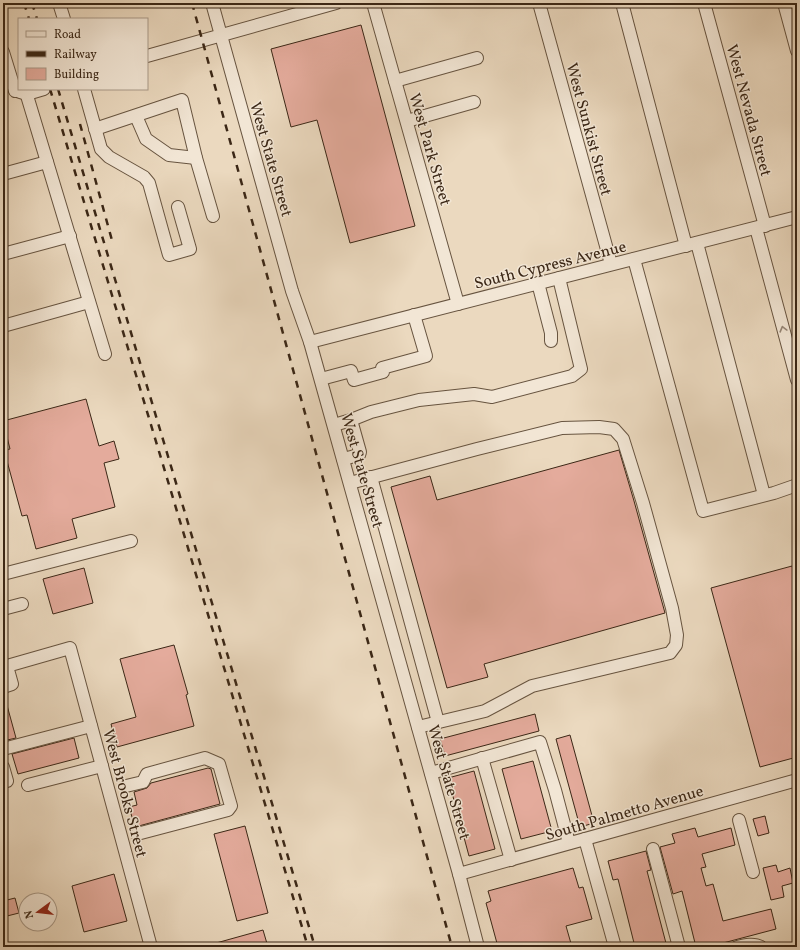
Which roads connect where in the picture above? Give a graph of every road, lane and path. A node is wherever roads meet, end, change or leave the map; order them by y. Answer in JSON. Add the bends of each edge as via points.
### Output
{"nodes":[{"id":1,"x":59,"y":3,"type":"edge"},
{"id":2,"x":212,"y":3,"type":"edge"},
{"id":3,"x":336,"y":3,"type":"edge"},
{"id":4,"x":373,"y":3,"type":"edge"},
{"id":5,"x":539,"y":3,"type":"edge"},
{"id":6,"x":622,"y":3,"type":"edge"},
{"id":7,"x":704,"y":3,"type":"edge"},
{"id":8,"x":784,"y":3,"type":"edge"},
{"id":9,"x":64,"y":18,"type":"edge"},
{"id":10,"x":221,"y":34,"type":"junction"},
{"id":11,"x":797,"y":51,"type":"edge"},
{"id":12,"x":3,"y":52,"type":"edge"},
{"id":13,"x":148,"y":56,"type":"edge"},
{"id":14,"x":477,"y":58,"type":"dead end"},
{"id":15,"x":396,"y":81,"type":"junction"},
{"id":16,"x":31,"y":90,"type":"edge"},
{"id":17,"x":84,"y":90,"type":"edge"},
{"id":18,"x":18,"y":91,"type":"edge"},
{"id":19,"x":474,"y":102,"type":"dead end"},
{"id":20,"x":136,"y":116,"type":"junction"},
{"id":21,"x":407,"y":121,"type":"junction"},
{"id":22,"x":95,"y":129,"type":"junction"},
{"id":23,"x":196,"y":158,"type":"junction"},
{"id":24,"x":47,"y":162,"type":"junction"},
{"id":25,"x":3,"y":174,"type":"edge"},
{"id":26,"x":178,"y":207,"type":"dead end"},
{"id":27,"x":213,"y":216,"type":"dead end"},
{"id":28,"x":797,"y":217,"type":"edge"},
{"id":29,"x":761,"y":227,"type":"junction"},
{"id":30,"x":70,"y":236,"type":"junction"},
{"id":31,"x":692,"y":244,"type":"junction"},
{"id":32,"x":3,"y":254,"type":"edge"},
{"id":33,"x":634,"y":259,"type":"junction"},
{"id":34,"x":611,"y":264,"type":"junction"},
{"id":35,"x":559,"y":278,"type":"junction"},
{"id":36,"x":538,"y":283,"type":"junction"},
{"id":37,"x":89,"y":302,"type":"junction"},
{"id":38,"x":458,"y":304,"type":"junction"},
{"id":39,"x":414,"y":315,"type":"junction"},
{"id":40,"x":3,"y":326,"type":"edge"},
{"id":41,"x":551,"y":341,"type":"dead end"},
{"id":42,"x":310,"y":342,"type":"junction"},
{"id":43,"x":105,"y":354,"type":"dead end"},
{"id":44,"x":321,"y":379,"type":"junction"},
{"id":45,"x":797,"y":380,"type":"edge"},
{"id":46,"x":351,"y":420,"type":"junction"},
{"id":47,"x":334,"y":425,"type":"junction"},
{"id":48,"x":343,"y":459,"type":"junction"},
{"id":49,"x":371,"y":477,"type":"junction"},
{"id":50,"x":350,"y":483,"type":"junction"},
{"id":51,"x":797,"y":485,"type":"edge"},
{"id":52,"x":764,"y":495,"type":"junction"},
{"id":53,"x":131,"y":541,"type":"dead end"},
{"id":54,"x":3,"y":574,"type":"edge"},
{"id":55,"x":405,"y":602,"type":"junction"},
{"id":56,"x":22,"y":604,"type":"dead end"},
{"id":57,"x":384,"y":607,"type":"junction"},
{"id":58,"x":3,"y":609,"type":"edge"},
{"id":59,"x":3,"y":686,"type":"edge"},
{"id":60,"x":438,"y":722,"type":"junction"},
{"id":61,"x":91,"y":726,"type":"junction"},
{"id":62,"x":418,"y":727,"type":"junction"},
{"id":63,"x":3,"y":749,"type":"edge"},
{"id":64,"x":482,"y":758,"type":"junction"},
{"id":65,"x":102,"y":766,"type":"junction"},
{"id":66,"x":3,"y":767,"type":"edge"},
{"id":67,"x":430,"y":773,"type":"junction"},
{"id":68,"x":797,"y":780,"type":"edge"},
{"id":69,"x":3,"y":782,"type":"edge"},
{"id":70,"x":28,"y":785,"type":"dead end"},
{"id":71,"x":126,"y":786,"type":"dead end"},
{"id":72,"x":739,"y":820,"type":"dead end"},
{"id":73,"x":138,"y":834,"type":"dead end"},
{"id":74,"x":585,"y":839,"type":"junction"},
{"id":75,"x":569,"y":843,"type":"junction"},
{"id":76,"x":653,"y":848,"type":"dead end"},
{"id":77,"x":511,"y":860,"type":"junction"},
{"id":78,"x":753,"y":872,"type":"dead end"},
{"id":79,"x":459,"y":874,"type":"junction"},
{"id":80,"x":151,"y":947,"type":"edge"},
{"id":81,"x":478,"y":947,"type":"edge"},
{"id":82,"x":615,"y":947,"type":"edge"},
{"id":83,"x":679,"y":947,"type":"edge"},
{"id":84,"x":737,"y":947,"type":"edge"},
{"id":85,"x":761,"y":947,"type":"edge"}],
"edges":[{"from":1,"to":9,"type":"street"},
{"from":2,"to":10,"type":"street","name":"West State Street"},
{"from":3,"to":10,"type":"street"},
{"from":4,"to":15,"type":"street","name":"West Park Street"},
{"from":5,"to":34,"type":"street","name":"West Sunkist Street"},
{"from":6,"to":31,"type":"street"},
{"from":7,"to":29,"type":"street","name":"West Nevada Street"},
{"from":8,"to":11,"type":"street"},
{"from":10,"to":13,"type":"street"},
{"from":10,"to":42,"type":"street","name":"West State Street","via":[[292,291]]},
{"from":12,"to":18,"type":"street"},
{"from":14,"to":15,"type":"street"},
{"from":15,"to":21,"type":"street","name":"West Park Street"},
{"from":16,"to":18,"type":"street"},
{"from":17,"to":22,"type":"street"},
{"from":18,"to":24,"type":"street"},
{"from":19,"to":21,"type":"street"},
{"from":20,"to":22,"type":"street"},
{"from":20,"to":23,"type":"street","via":[[146,139],[169,155]]},
{"from":20,"to":23,"type":"street","via":[[182,100]]},
{"from":21,"to":38,"type":"street","name":"West Park Street"},
{"from":22,"to":26,"type":"street","via":[[100,149],[144,177],[149,183],[170,255],[190,249]]},
{"from":23,"to":27,"type":"street"},
{"from":24,"to":25,"type":"street"},
{"from":24,"to":30,"type":"street"},
{"from":28,"to":29,"type":"street","name":"South Cypress Avenue"},
{"from":29,"to":31,"type":"street","name":"South Cypress Avenue"},
{"from":45,"to":29,"type":"street","name":"West Nevada Street","one_way":true},
{"from":30,"to":32,"type":"street"},
{"from":30,"to":37,"type":"street"},
{"from":31,"to":33,"type":"street","name":"South Cypress Avenue"},
{"from":31,"to":52,"type":"street"},
{"from":33,"to":34,"type":"street","name":"South Cypress Avenue"},
{"from":33,"to":52,"type":"street","via":[[703,511]]},
{"from":34,"to":35,"type":"street","name":"South Cypress Avenue"},
{"from":35,"to":36,"type":"street","name":"South Cypress Avenue"},
{"from":35,"to":46,"type":"street","via":[[581,369],[572,376],[492,397],[474,394],[419,400],[371,412]]},
{"from":36,"to":38,"type":"street","name":"South Cypress Avenue"},
{"from":36,"to":41,"type":"street","via":[[552,332]]},
{"from":37,"to":40,"type":"street"},
{"from":37,"to":43,"type":"street"},
{"from":38,"to":39,"type":"street","name":"South Cypress Avenue"},
{"from":39,"to":42,"type":"street","name":"South Cypress Avenue"},
{"from":39,"to":44,"type":"street","via":[[426,356],[382,368],[383,372],[354,380],[351,371]]},
{"from":42,"to":44,"type":"street","name":"West State Street"},
{"from":44,"to":47,"type":"street","name":"West State Street"},
{"from":46,"to":47,"type":"street"},
{"from":46,"to":48,"type":"street","via":[[360,452],[359,455]]},
{"from":47,"to":48,"type":"street","name":"West State Street"},
{"from":48,"to":50,"type":"street","name":"West State Street"},
{"from":49,"to":50,"type":"street"},
{"from":49,"to":55,"type":"street"},
{"from":49,"to":60,"type":"street","via":[[562,428],[614,429],[623,439],[672,608],[677,635],[676,645],[670,653],[532,686],[486,711]]},
{"from":50,"to":57,"type":"street","name":"West State Street"},
{"from":51,"to":52,"type":"street"},
{"from":53,"to":54,"type":"street"},
{"from":55,"to":57,"type":"street"},
{"from":55,"to":60,"type":"street"},
{"from":56,"to":58,"type":"street"},
{"from":57,"to":62,"type":"street","name":"West State Street"},
{"from":59,"to":61,"type":"street","name":"West Brooks Street","via":[[12,684],[7,666],[70,648]]},
{"from":60,"to":62,"type":"street"},
{"from":61,"to":63,"type":"street"},
{"from":61,"to":65,"type":"street","name":"West Brooks Street"},
{"from":62,"to":67,"type":"street","name":"West State Street"},
{"from":64,"to":67,"type":"street"},
{"from":64,"to":75,"type":"street","via":[[540,742]]},
{"from":64,"to":77,"type":"street"},
{"from":65,"to":70,"type":"street"},
{"from":65,"to":80,"type":"street","name":"West Brooks Street"},
{"from":66,"to":69,"type":"street","via":[[7,781]]},
{"from":67,"to":79,"type":"street","name":"West State Street"},
{"from":68,"to":74,"type":"street","name":"South Palmetto Avenue"},
{"from":71,"to":73,"type":"street","via":[[143,782],[147,774],[205,758],[219,764],[231,806],[228,810]]},
{"from":72,"to":78,"type":"street"},
{"from":74,"to":75,"type":"street","name":"South Palmetto Avenue"},
{"from":74,"to":82,"type":"street"},
{"from":75,"to":77,"type":"street","name":"South Palmetto Avenue"},
{"from":76,"to":83,"type":"street"},
{"from":77,"to":79,"type":"street","name":"South Palmetto Avenue"},
{"from":79,"to":81,"type":"street","name":"West State Street"},
{"from":84,"to":85,"type":"street"}]}
